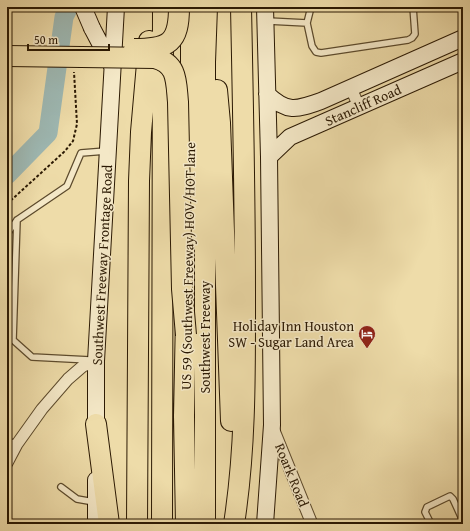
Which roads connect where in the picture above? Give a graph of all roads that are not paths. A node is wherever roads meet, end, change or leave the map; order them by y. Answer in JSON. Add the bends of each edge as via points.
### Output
{"nodes":[{"id":1,"x":83,"y":7,"type":"edge"},
{"id":2,"x":116,"y":7,"type":"edge"},
{"id":3,"x":191,"y":7,"type":"edge"},
{"id":4,"x":207,"y":7,"type":"edge"},
{"id":5,"x":241,"y":7,"type":"edge"},
{"id":6,"x":311,"y":7,"type":"edge"},
{"id":7,"x":412,"y":7,"type":"edge"},
{"id":8,"x":168,"y":9,"type":"edge"},
{"id":9,"x":265,"y":14,"type":"edge"},
{"id":10,"x":307,"y":23,"type":"junction"},
{"id":11,"x":463,"y":38,"type":"edge"},
{"id":12,"x":7,"y":48,"type":"edge"},
{"id":13,"x":7,"y":56,"type":"edge"},
{"id":14,"x":463,"y":61,"type":"edge"},
{"id":15,"x":205,"y":62,"type":"junction"},
{"id":16,"x":113,"y":68,"type":"junction"},
{"id":17,"x":351,"y":88,"type":"junction"},
{"id":18,"x":267,"y":94,"type":"junction"},
{"id":19,"x":359,"y":107,"type":"junction"},
{"id":20,"x":108,"y":151,"type":"junction"},
{"id":21,"x":269,"y":157,"type":"junction"},
{"id":22,"x":17,"y":220,"type":"junction"},
{"id":23,"x":7,"y":234,"type":"edge"},
{"id":24,"x":7,"y":334,"type":"edge"},
{"id":25,"x":186,"y":335,"type":"junction"},
{"id":26,"x":13,"y":340,"type":"junction"},
{"id":27,"x":96,"y":361,"type":"junction"},
{"id":28,"x":96,"y":424,"type":"junction"},
{"id":29,"x":272,"y":425,"type":"junction"},
{"id":30,"x":11,"y":443,"type":"edge"},
{"id":31,"x":7,"y":463,"type":"edge"},
{"id":32,"x":61,"y":488,"type":"dead end"},
{"id":33,"x":96,"y":502,"type":"junction"},
{"id":34,"x":463,"y":521,"type":"edge"},
{"id":35,"x":96,"y":524,"type":"edge"},
{"id":36,"x":109,"y":524,"type":"edge"},
{"id":37,"x":137,"y":524,"type":"edge"},
{"id":38,"x":162,"y":524,"type":"edge"},
{"id":39,"x":186,"y":524,"type":"edge"},
{"id":40,"x":205,"y":524,"type":"edge"},
{"id":41,"x":234,"y":524,"type":"edge"},
{"id":42,"x":265,"y":524,"type":"edge"},
{"id":43,"x":312,"y":524,"type":"edge"},
{"id":44,"x":431,"y":524,"type":"edge"}],
"edges":[{"from":1,"to":16,"type":"main road","bridge":true},
{"from":2,"to":16,"type":"main road","name":"Southwest Freeway Frontage Road"},
{"from":3,"to":25,"type":"highway","name":"US 59 (Southwest Freeway) HOV/HOT lane","bridge":true,"via":[[191,199]]},
{"from":4,"to":15,"type":"highway","name":"Southwest Freeway"},
{"from":5,"to":41,"type":"highway","via":[[245,372],[239,491]]},
{"from":6,"to":10,"type":"lane"},
{"from":7,"to":10,"type":"lane","via":[[415,34],[408,40],[321,53],[316,52],[312,46]]},
{"from":8,"to":12,"type":"highway","bridge":true,"via":[[179,21],[176,34],[160,46]]},
{"from":8,"to":37,"type":"highway","via":[[150,32],[141,144],[138,229]]},
{"from":8,"to":38,"type":"highway"},
{"from":9,"to":10,"type":"lane"},
{"from":9,"to":18,"type":"main road"},
{"from":11,"to":17,"type":"main road","name":"Stancliff Road"},
{"from":13,"to":25,"type":"highway","bridge":true,"via":[[155,58],[168,64],[173,70],[178,102],[182,289]]},
{"from":14,"to":19,"type":"main road","name":"Stancliff Road"},
{"from":15,"to":40,"type":"highway","name":"Southwest Freeway"},
{"from":15,"to":41,"type":"highway","via":[[217,91],[220,123]]},
{"from":16,"to":20,"type":"main road","name":"Southwest Freeway Frontage Road"},
{"from":17,"to":18,"type":"main road","name":"Stancliff Road","via":[[301,108],[288,108],[277,104]]},
{"from":17,"to":19,"type":"street"},
{"from":18,"to":21,"type":"main road"},
{"from":19,"to":21,"type":"main road","name":"Stancliff Road","via":[[290,137]]},
{"from":20,"to":22,"type":"lane","via":[[81,154],[67,186]]},
{"from":20,"to":27,"type":"main road","name":"Southwest Freeway Frontage Road"},
{"from":21,"to":29,"type":"main road"},
{"from":22,"to":23,"type":"lane"},
{"from":22,"to":26,"type":"lane"},
{"from":24,"to":26,"type":"lane"},
{"from":25,"to":39,"type":"highway","name":"US 59 (Southwest Freeway) HOV/HOT lane"},
{"from":26,"to":27,"type":"lane","via":[[32,357]]},
{"from":27,"to":28,"type":"main road","name":"Southwest Freeway Frontage Road"},
{"from":27,"to":30,"type":"street","via":[[83,366],[68,379]]},
{"from":28,"to":33,"type":"main road","name":"Southwest Freeway Frontage Road"},
{"from":28,"to":36,"type":"highway"},
{"from":29,"to":42,"type":"main road"},
{"from":29,"to":43,"type":"street","name":"Roark Road"},
{"from":30,"to":31,"type":"street"},
{"from":32,"to":33,"type":"lane","via":[[77,499]]},
{"from":33,"to":35,"type":"main road","name":"Southwest Freeway Frontage Road"},
{"from":34,"to":44,"type":"lane","via":[[450,496],[427,508]]}]}
